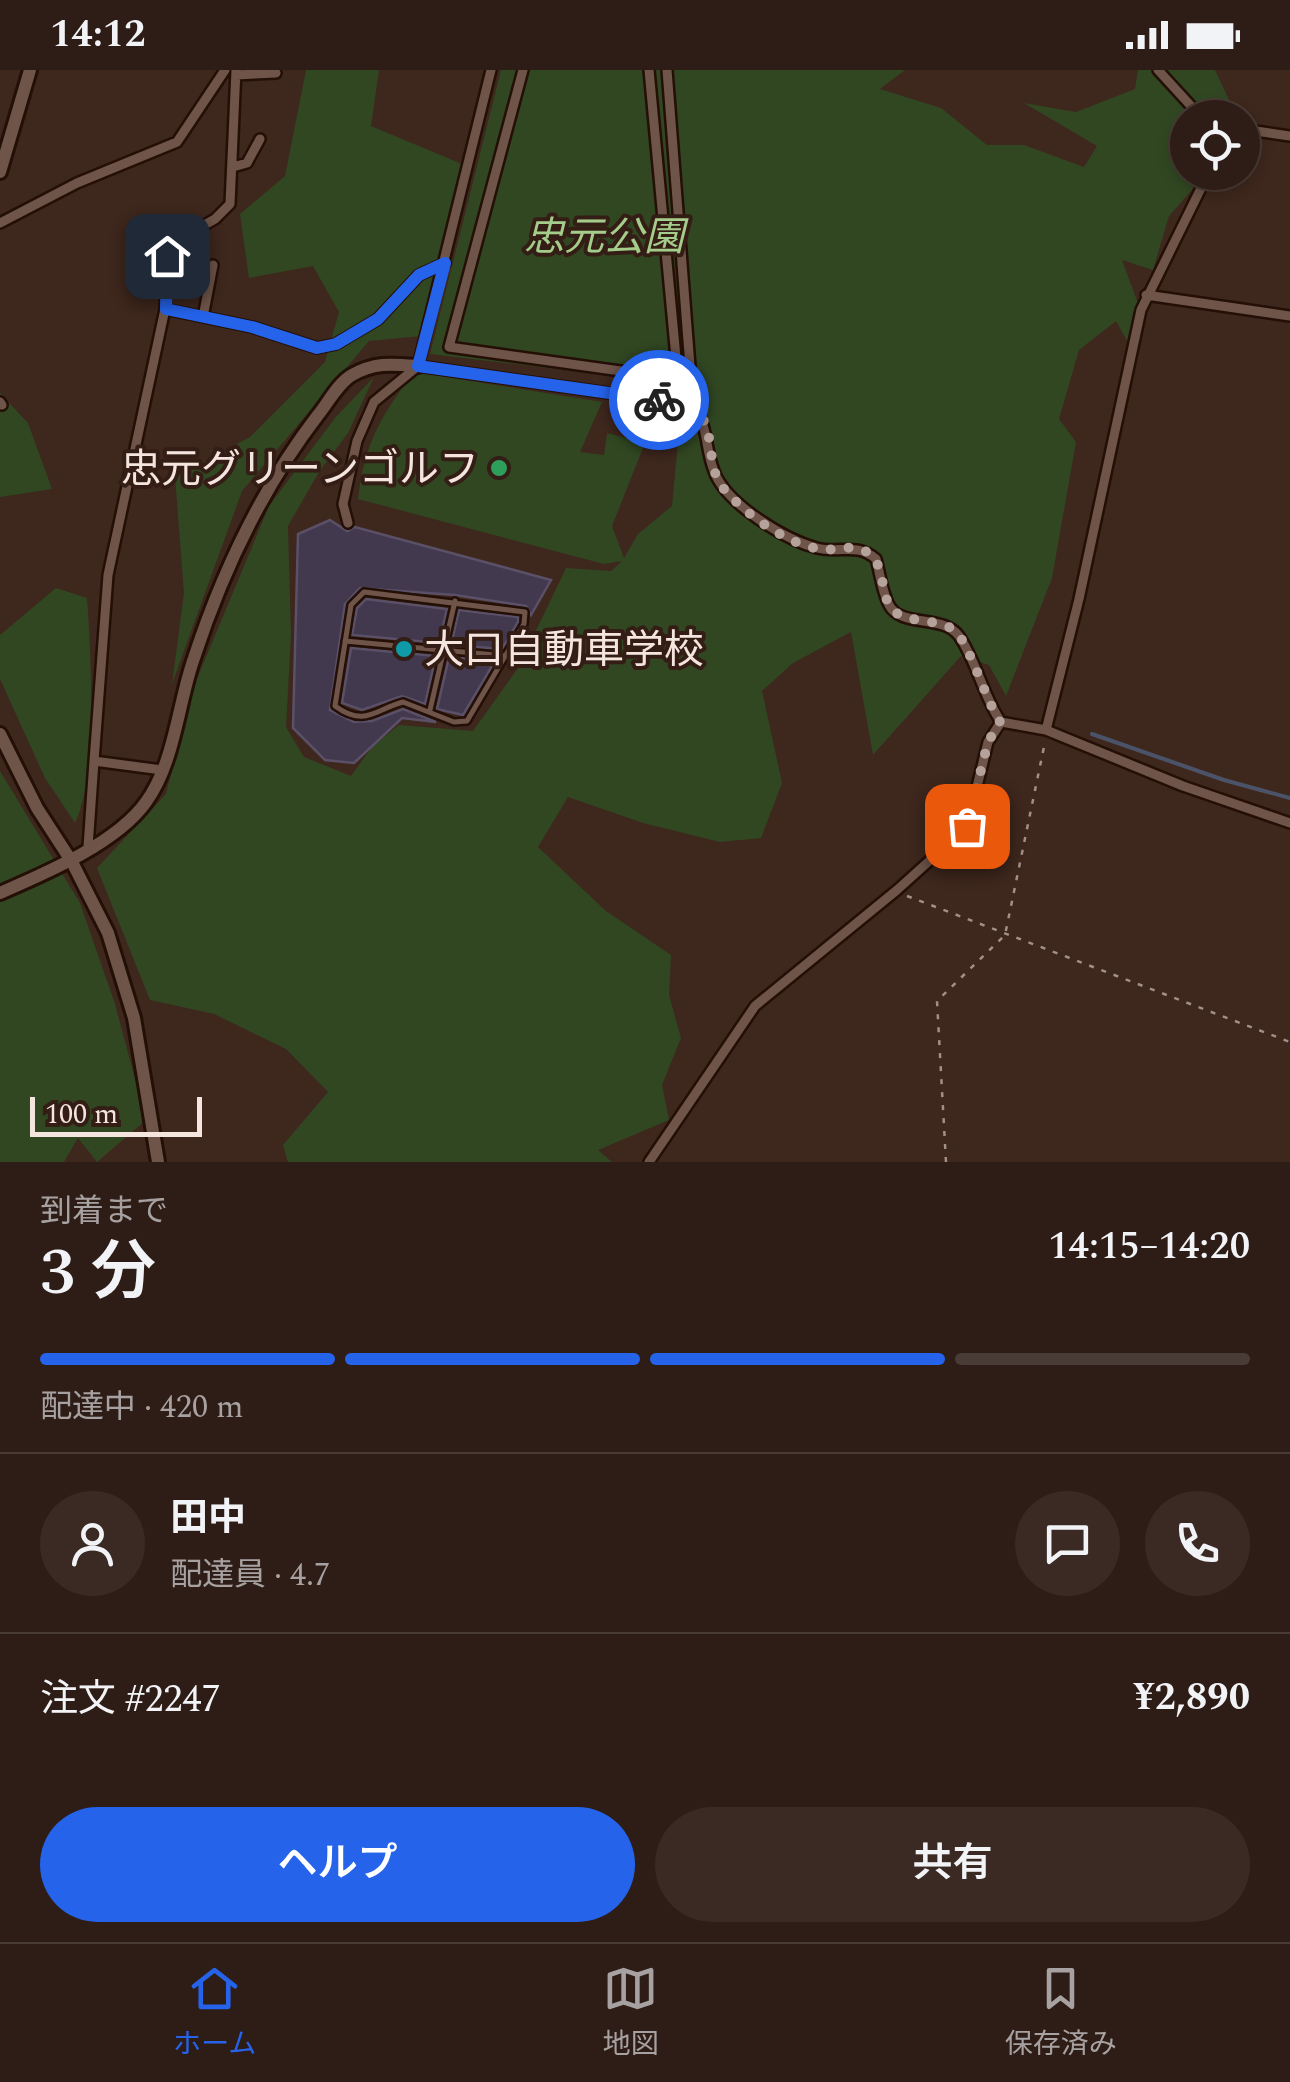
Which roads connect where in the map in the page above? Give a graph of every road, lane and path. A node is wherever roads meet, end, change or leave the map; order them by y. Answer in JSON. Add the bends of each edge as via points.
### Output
{"nodes":[{"id":1,"x":30,"y":70,"type":"edge"},
{"id":2,"x":491,"y":70,"type":"edge"},
{"id":3,"x":523,"y":70,"type":"edge"},
{"id":4,"x":649,"y":70,"type":"edge"},
{"id":5,"x":667,"y":70,"type":"edge"},
{"id":6,"x":1158,"y":70,"type":"edge"},
{"id":7,"x":232,"y":72,"type":"edge"},
{"id":8,"x":276,"y":74,"type":"dead end"},
{"id":9,"x":1186,"y":100,"type":"edge"},
{"id":10,"x":1260,"y":132,"type":"edge"},
{"id":11,"x":1290,"y":136,"type":"edge"},
{"id":12,"x":260,"y":139,"type":"dead end"},
{"id":13,"x":234,"y":167,"type":"junction"},
{"id":14,"x":0,"y":172,"type":"edge"},
{"id":15,"x":1200,"y":190,"type":"edge"},
{"id":16,"x":0,"y":223,"type":"edge"},
{"id":17,"x":445,"y":263,"type":"junction"},
{"id":18,"x":212,"y":264,"type":"dead end"},
{"id":19,"x":1146,"y":295,"type":"junction"},
{"id":20,"x":166,"y":309,"type":"junction"},
{"id":21,"x":1290,"y":316,"type":"edge"},
{"id":22,"x":203,"y":317,"type":"junction"},
{"id":23,"x":418,"y":366,"type":"junction"},
{"id":24,"x":693,"y":404,"type":"junction"},
{"id":25,"x":348,"y":524,"type":"dead end"},
{"id":26,"x":455,"y":601,"type":"junction"},
{"id":27,"x":345,"y":641,"type":"junction"},
{"id":28,"x":445,"y":649,"type":"junction"},
{"id":29,"x":506,"y":656,"type":"junction"},
{"id":30,"x":430,"y":710,"type":"junction"},
{"id":31,"x":1000,"y":722,"type":"junction"},
{"id":32,"x":1046,"y":730,"type":"junction"},
{"id":33,"x":0,"y":734,"type":"edge"},
{"id":34,"x":94,"y":760,"type":"junction"},
{"id":35,"x":162,"y":770,"type":"junction"},
{"id":36,"x":1290,"y":822,"type":"edge"},
{"id":37,"x":88,"y":847,"type":"junction"},
{"id":38,"x":72,"y":862,"type":"junction"},
{"id":39,"x":897,"y":890,"type":"junction"},
{"id":40,"x":0,"y":892,"type":"edge"},
{"id":41,"x":1005,"y":935,"type":"junction"},
{"id":42,"x":1290,"y":1042,"type":"edge"},
{"id":43,"x":158,"y":1162,"type":"edge"},
{"id":44,"x":649,"y":1162,"type":"edge"},
{"id":45,"x":946,"y":1162,"type":"edge"}],
"edges":[{"from":1,"to":14,"type":"street"},
{"from":2,"to":17,"type":"street"},
{"from":3,"to":4,"type":"street","via":[[449,347],[678,379]]},
{"from":5,"to":24,"type":"street"},
{"from":6,"to":9,"type":"street"},
{"from":7,"to":8,"type":"street"},
{"from":7,"to":13,"type":"street"},
{"from":7,"to":16,"type":"street","via":[[177,142]]},
{"from":10,"to":11,"type":"street"},
{"from":12,"to":13,"type":"street","via":[[247,163]]},
{"from":13,"to":20,"type":"street","via":[[230,204],[167,256]]},
{"from":15,"to":19,"type":"street"},
{"from":17,"to":22,"type":"street","via":[[419,275],[378,319],[336,344],[317,348]]},
{"from":17,"to":23,"type":"street"},
{"from":18,"to":22,"type":"street"},
{"from":19,"to":21,"type":"street"},
{"from":19,"to":32,"type":"street"},
{"from":20,"to":22,"type":"street"},
{"from":20,"to":34,"type":"street","via":[[108,575]]},
{"from":23,"to":24,"type":"street"},
{"from":23,"to":25,"type":"street","via":[[374,402],[343,504]]},
{"from":23,"to":35,"type":"street","via":[[378,363],[347,377],[288,453],[232,552]]},
{"from":24,"to":31,"type":"street","via":[[706,424],[724,489],[790,537],[820,549],[853,546],[876,559],[897,614],[958,634]]},
{"from":26,"to":27,"type":"lane","via":[[364,592],[351,605]]},
{"from":26,"to":28,"type":"lane"},
{"from":26,"to":29,"type":"lane","via":[[525,612]]},
{"from":27,"to":28,"type":"lane"},
{"from":27,"to":30,"type":"lane","via":[[334,698],[339,710],[365,717],[403,702]]},
{"from":28,"to":29,"type":"lane"},
{"from":28,"to":30,"type":"lane"},
{"from":29,"to":30,"type":"lane","via":[[467,721]]},
{"from":31,"to":32,"type":"street"},
{"from":31,"to":39,"type":"street","via":[[988,742],[967,826]]},
{"from":32,"to":36,"type":"street"},
{"from":32,"to":41,"type":"path"},
{"from":33,"to":38,"type":"street"},
{"from":34,"to":35,"type":"street"},
{"from":34,"to":37,"type":"street"},
{"from":35,"to":37,"type":"street","via":[[131,822]]},
{"from":37,"to":38,"type":"street"},
{"from":38,"to":40,"type":"street"},
{"from":38,"to":43,"type":"street","via":[[120,967]]},
{"from":39,"to":41,"type":"path"},
{"from":39,"to":44,"type":"street","via":[[756,1006]]},
{"from":41,"to":42,"type":"path"},
{"from":41,"to":45,"type":"path","via":[[937,1001]]}]}
